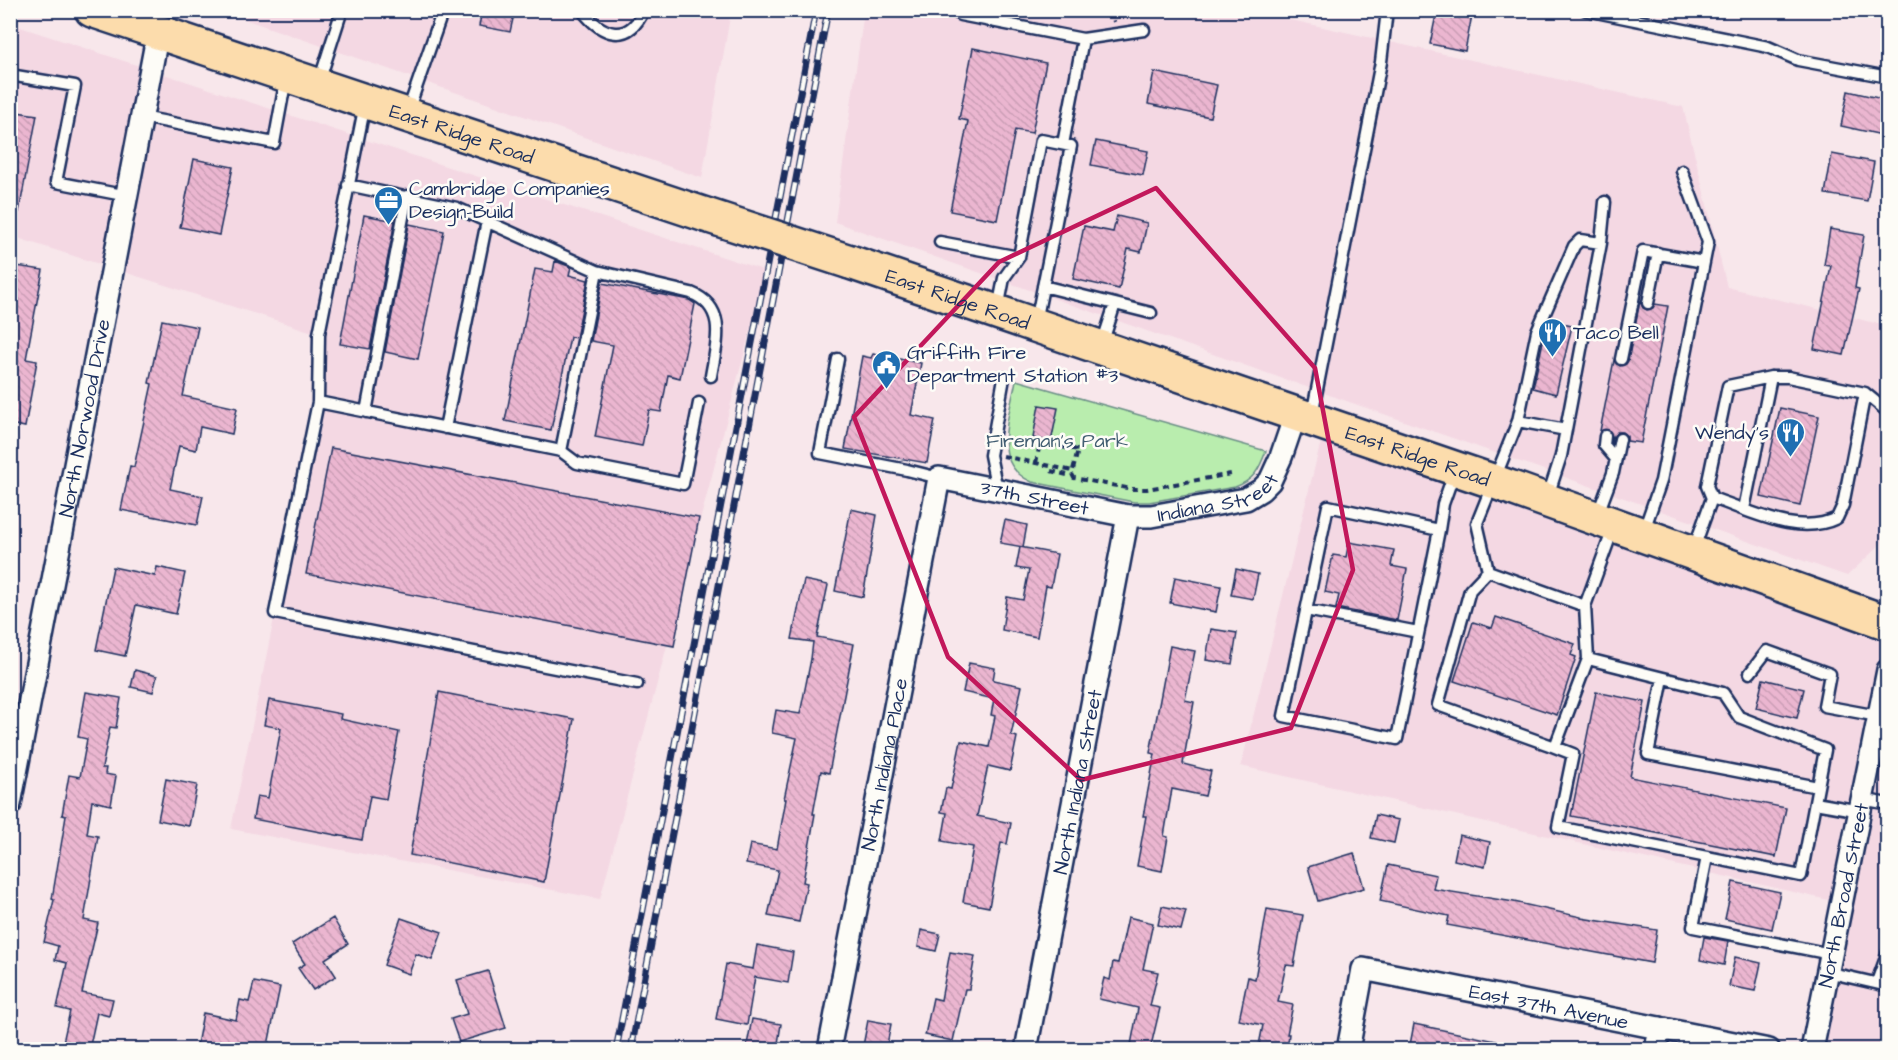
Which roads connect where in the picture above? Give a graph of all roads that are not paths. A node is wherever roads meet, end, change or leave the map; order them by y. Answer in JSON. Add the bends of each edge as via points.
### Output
{"nodes":[{"id":1,"x":92,"y":10,"type":"edge"},
{"id":2,"x":342,"y":10,"type":"edge"},
{"id":3,"x":443,"y":10,"type":"edge"},
{"id":4,"x":582,"y":10,"type":"edge"},
{"id":5,"x":644,"y":10,"type":"edge"},
{"id":6,"x":1387,"y":10,"type":"edge"},
{"id":7,"x":1586,"y":10,"type":"edge"},
{"id":8,"x":960,"y":15,"type":"dead end"},
{"id":9,"x":139,"y":22,"type":"edge"},
{"id":10,"x":1144,"y":30,"type":"dead end"},
{"id":11,"x":1083,"y":39,"type":"junction"},
{"id":12,"x":10,"y":75,"type":"edge"},
{"id":13,"x":287,"y":75,"type":"junction"},
{"id":14,"x":1887,"y":77,"type":"edge"},
{"id":15,"x":318,"y":85,"type":"junction"},
{"id":16,"x":365,"y":101,"type":"junction"},
{"id":17,"x":406,"y":114,"type":"junction"},
{"id":18,"x":142,"y":117,"type":"junction"},
{"id":19,"x":1063,"y":144,"type":"junction"},
{"id":20,"x":1682,"y":171,"type":"dead end"},
{"id":21,"x":348,"y":185,"type":"junction"},
{"id":22,"x":128,"y":196,"type":"junction"},
{"id":23,"x":407,"y":196,"type":"junction"},
{"id":24,"x":1605,"y":202,"type":"dead end"},
{"id":25,"x":487,"y":221,"type":"junction"},
{"id":26,"x":940,"y":242,"type":"dead end"},
{"id":27,"x":1601,"y":243,"type":"junction"},
{"id":28,"x":1658,"y":254,"type":"junction"},
{"id":29,"x":1019,"y":256,"type":"junction"},
{"id":30,"x":1704,"y":262,"type":"junction"},
{"id":31,"x":597,"y":271,"type":"junction"},
{"id":32,"x":1043,"y":286,"type":"junction"},
{"id":33,"x":1648,"y":303,"type":"dead end"},
{"id":34,"x":1115,"y":304,"type":"junction"},
{"id":35,"x":997,"y":312,"type":"junction"},
{"id":36,"x":1151,"y":313,"type":"dead end"},
{"id":37,"x":1036,"y":325,"type":"junction"},
{"id":38,"x":1101,"y":347,"type":"junction"},
{"id":39,"x":838,"y":359,"type":"dead end"},
{"id":40,"x":1621,"y":359,"type":"dead end"},
{"id":41,"x":711,"y":376,"type":"dead end"},
{"id":42,"x":1771,"y":377,"type":"junction"},
{"id":43,"x":1004,"y":378,"type":"dead end"},
{"id":44,"x":1865,"y":393,"type":"junction"},
{"id":45,"x":318,"y":402,"type":"junction"},
{"id":46,"x":699,"y":403,"type":"dead end"},
{"id":47,"x":366,"y":412,"type":"junction"},
{"id":48,"x":1887,"y":412,"type":"edge"},
{"id":49,"x":1304,"y":416,"type":"junction"},
{"id":50,"x":1518,"y":421,"type":"junction"},
{"id":51,"x":445,"y":428,"type":"junction"},
{"id":52,"x":1566,"y":430,"type":"junction"},
{"id":53,"x":1605,"y":436,"type":"dead end"},
{"id":54,"x":1620,"y":439,"type":"dead end"},
{"id":55,"x":561,"y":451,"type":"junction"},
{"id":56,"x":1616,"y":459,"type":"junction"},
{"id":57,"x":1455,"y":469,"type":"junction"},
{"id":58,"x":939,"y":478,"type":"junction"},
{"id":59,"x":1495,"y":482,"type":"junction"},
{"id":60,"x":997,"y":490,"type":"junction"},
{"id":61,"x":1712,"y":498,"type":"junction"},
{"id":62,"x":1546,"y":502,"type":"junction"},
{"id":63,"x":1744,"y":509,"type":"junction"},
{"id":64,"x":1128,"y":516,"type":"junction"},
{"id":65,"x":1617,"y":527,"type":"junction"},
{"id":66,"x":1439,"y":530,"type":"junction"},
{"id":67,"x":1692,"y":554,"type":"junction"},
{"id":68,"x":1488,"y":571,"type":"junction"},
{"id":69,"x":1586,"y":606,"type":"junction"},
{"id":70,"x":1306,"y":610,"type":"junction"},
{"id":71,"x":1887,"y":623,"type":"edge"},
{"id":72,"x":1418,"y":632,"type":"junction"},
{"id":73,"x":1588,"y":659,"type":"junction"},
{"id":74,"x":1887,"y":670,"type":"edge"},
{"id":75,"x":1750,"y":673,"type":"dead end"},
{"id":76,"x":1662,"y":678,"type":"junction"},
{"id":77,"x":637,"y":684,"type":"dead end"},
{"id":78,"x":1878,"y":716,"type":"junction"},
{"id":79,"x":1555,"y":747,"type":"junction"},
{"id":80,"x":1818,"y":787,"type":"junction"},
{"id":81,"x":1815,"y":803,"type":"junction"},
{"id":82,"x":10,"y":804,"type":"edge"},
{"id":83,"x":1887,"y":804,"type":"edge"},
{"id":84,"x":1861,"y":805,"type":"junction"},
{"id":85,"x":1707,"y":857,"type":"junction"},
{"id":86,"x":1887,"y":952,"type":"edge"},
{"id":87,"x":1829,"y":963,"type":"junction"},
{"id":88,"x":1882,"y":984,"type":"edge"},
{"id":89,"x":1660,"y":1028,"type":"junction"},
{"id":90,"x":829,"y":1050,"type":"edge"},
{"id":91,"x":1026,"y":1050,"type":"edge"},
{"id":92,"x":1348,"y":1050,"type":"edge"},
{"id":93,"x":1656,"y":1050,"type":"edge"},
{"id":94,"x":1769,"y":1050,"type":"edge"},
{"id":95,"x":1812,"y":1050,"type":"edge"}],
"edges":[{"from":1,"to":9,"type":"main road","name":"East Ridge Road"},
{"from":2,"to":15,"type":"lane"},
{"from":3,"to":17,"type":"lane"},
{"from":4,"to":5,"type":"lane","via":[[604,31],[617,34],[630,31]]},
{"from":6,"to":49,"type":"lane","via":[[1381,62]]},
{"from":7,"to":14,"type":"lane","via":[[1768,47],[1798,60]]},
{"from":8,"to":11,"type":"lane"},
{"from":9,"to":13,"type":"main road","name":"East Ridge Road"},
{"from":9,"to":18,"type":"street","name":"North Norwood Drive"},
{"from":10,"to":11,"type":"lane"},
{"from":11,"to":19,"type":"lane"},
{"from":12,"to":22,"type":"lane","via":[[75,86],[56,182]]},
{"from":13,"to":15,"type":"main road","name":"East Ridge Road"},
{"from":13,"to":18,"type":"lane","via":[[274,143]]},
{"from":15,"to":16,"type":"main road","name":"East Ridge Road"},
{"from":16,"to":17,"type":"main road","name":"East Ridge Road"},
{"from":16,"to":21,"type":"lane"},
{"from":17,"to":35,"type":"main road","name":"East Ridge Road","bridge":true},
{"from":18,"to":22,"type":"street","name":"North Norwood Drive"},
{"from":19,"to":29,"type":"lane","via":[[1041,140]]},
{"from":19,"to":32,"type":"lane","via":[[1071,146]]},
{"from":20,"to":30,"type":"lane","via":[[1708,242]]},
{"from":21,"to":23,"type":"lane"},
{"from":21,"to":45,"type":"lane","via":[[319,334]]},
{"from":22,"to":82,"type":"street","name":"North Norwood Drive"},
{"from":23,"to":25,"type":"lane","via":[[443,204]]},
{"from":23,"to":47,"type":"lane"},
{"from":24,"to":27,"type":"lane"},
{"from":25,"to":31,"type":"lane"},
{"from":25,"to":51,"type":"lane"},
{"from":26,"to":29,"type":"lane"},
{"from":27,"to":50,"type":"lane","via":[[1580,240],[1574,246],[1537,331]]},
{"from":27,"to":52,"type":"lane"},
{"from":28,"to":30,"type":"lane"},
{"from":28,"to":33,"type":"lane"},
{"from":28,"to":40,"type":"lane","via":[[1643,251]]},
{"from":29,"to":35,"type":"lane","via":[[1004,278]]},
{"from":30,"to":65,"type":"lane","via":[[1661,481]]},
{"from":31,"to":41,"type":"lane","via":[[691,293],[709,304],[719,327]]},
{"from":31,"to":55,"type":"lane"},
{"from":32,"to":34,"type":"lane"},
{"from":32,"to":37,"type":"lane"},
{"from":34,"to":36,"type":"lane"},
{"from":34,"to":38,"type":"lane"},
{"from":35,"to":37,"type":"main road","name":"East Ridge Road"},
{"from":37,"to":38,"type":"main road","name":"East Ridge Road"},
{"from":38,"to":49,"type":"main road","name":"East Ridge Road"},
{"from":39,"to":58,"type":"lane","via":[[820,453]]},
{"from":42,"to":44,"type":"lane"},
{"from":42,"to":61,"type":"lane","via":[[1728,386],[1707,486]]},
{"from":42,"to":63,"type":"lane"},
{"from":43,"to":60,"type":"lane","via":[[990,453]]},
{"from":44,"to":48,"type":"lane"},
{"from":44,"to":63,"type":"lane","via":[[1838,518],[1808,526]]},
{"from":45,"to":47,"type":"lane"},
{"from":45,"to":77,"type":"lane","via":[[275,613]]},
{"from":46,"to":55,"type":"lane","via":[[683,484],[577,463]]},
{"from":47,"to":51,"type":"lane"},
{"from":49,"to":57,"type":"main road","name":"East Ridge Road"},
{"from":49,"to":64,"type":"street","name":"Indiana Street","via":[[1270,480],[1246,499],[1151,516]]},
{"from":50,"to":52,"type":"lane"},
{"from":50,"to":59,"type":"lane"},
{"from":51,"to":55,"type":"lane"},
{"from":52,"to":62,"type":"lane"},
{"from":53,"to":56,"type":"lane","via":[[1604,445]]},
{"from":54,"to":56,"type":"lane"},
{"from":56,"to":65,"type":"lane","via":[[1613,473]]},
{"from":57,"to":59,"type":"main road","name":"East Ridge Road"},
{"from":57,"to":66,"type":"lane"},
{"from":58,"to":60,"type":"street","name":"37th Street"},
{"from":58,"to":90,"type":"street","name":"North Indiana Place"},
{"from":59,"to":62,"type":"main road","name":"East Ridge Road"},
{"from":59,"to":68,"type":"lane","via":[[1477,523]]},
{"from":60,"to":64,"type":"street","name":"37th Street"},
{"from":61,"to":63,"type":"lane"},
{"from":61,"to":67,"type":"lane"},
{"from":62,"to":65,"type":"main road","name":"East Ridge Road"},
{"from":64,"to":91,"type":"street","name":"North Indiana Street"},
{"from":65,"to":67,"type":"main road","name":"East Ridge Road"},
{"from":65,"to":69,"type":"lane"},
{"from":66,"to":70,"type":"lane","via":[[1328,506]]},
{"from":66,"to":72,"type":"lane"},
{"from":67,"to":71,"type":"main road","name":"East Ridge Road"},
{"from":68,"to":69,"type":"lane"},
{"from":68,"to":79,"type":"lane","via":[[1470,590],[1438,705]]},
{"from":69,"to":73,"type":"lane"},
{"from":70,"to":72,"type":"lane"},
{"from":70,"to":72,"type":"lane","via":[[1284,716],[1397,739]]},
{"from":73,"to":76,"type":"lane"},
{"from":73,"to":79,"type":"lane"},
{"from":74,"to":78,"type":"street","name":"North Broad Street"},
{"from":75,"to":78,"type":"lane","via":[[1767,651],[1830,674],[1824,706]]},
{"from":76,"to":80,"type":"lane","via":[[1723,693],[1739,717],[1825,750]]},
{"from":76,"to":80,"type":"lane","via":[[1648,753]]},
{"from":78,"to":84,"type":"street","name":"North Broad Street"},
{"from":79,"to":85,"type":"lane","via":[[1573,754],[1558,827]]},
{"from":80,"to":81,"type":"lane"},
{"from":81,"to":84,"type":"lane"},
{"from":81,"to":85,"type":"lane","via":[[1801,876]]},
{"from":83,"to":84,"type":"lane"},
{"from":84,"to":87,"type":"street","name":"North Broad Street"},
{"from":85,"to":87,"type":"lane","via":[[1693,927]]},
{"from":86,"to":88,"type":"lane"},
{"from":87,"to":88,"type":"lane"},
{"from":87,"to":95,"type":"street","name":"North Broad Street"},
{"from":89,"to":92,"type":"street","name":"East 37th Avenue","via":[[1363,969]]},
{"from":89,"to":93,"type":"street"},
{"from":89,"to":94,"type":"street","name":"East 37th Avenue"}]}
